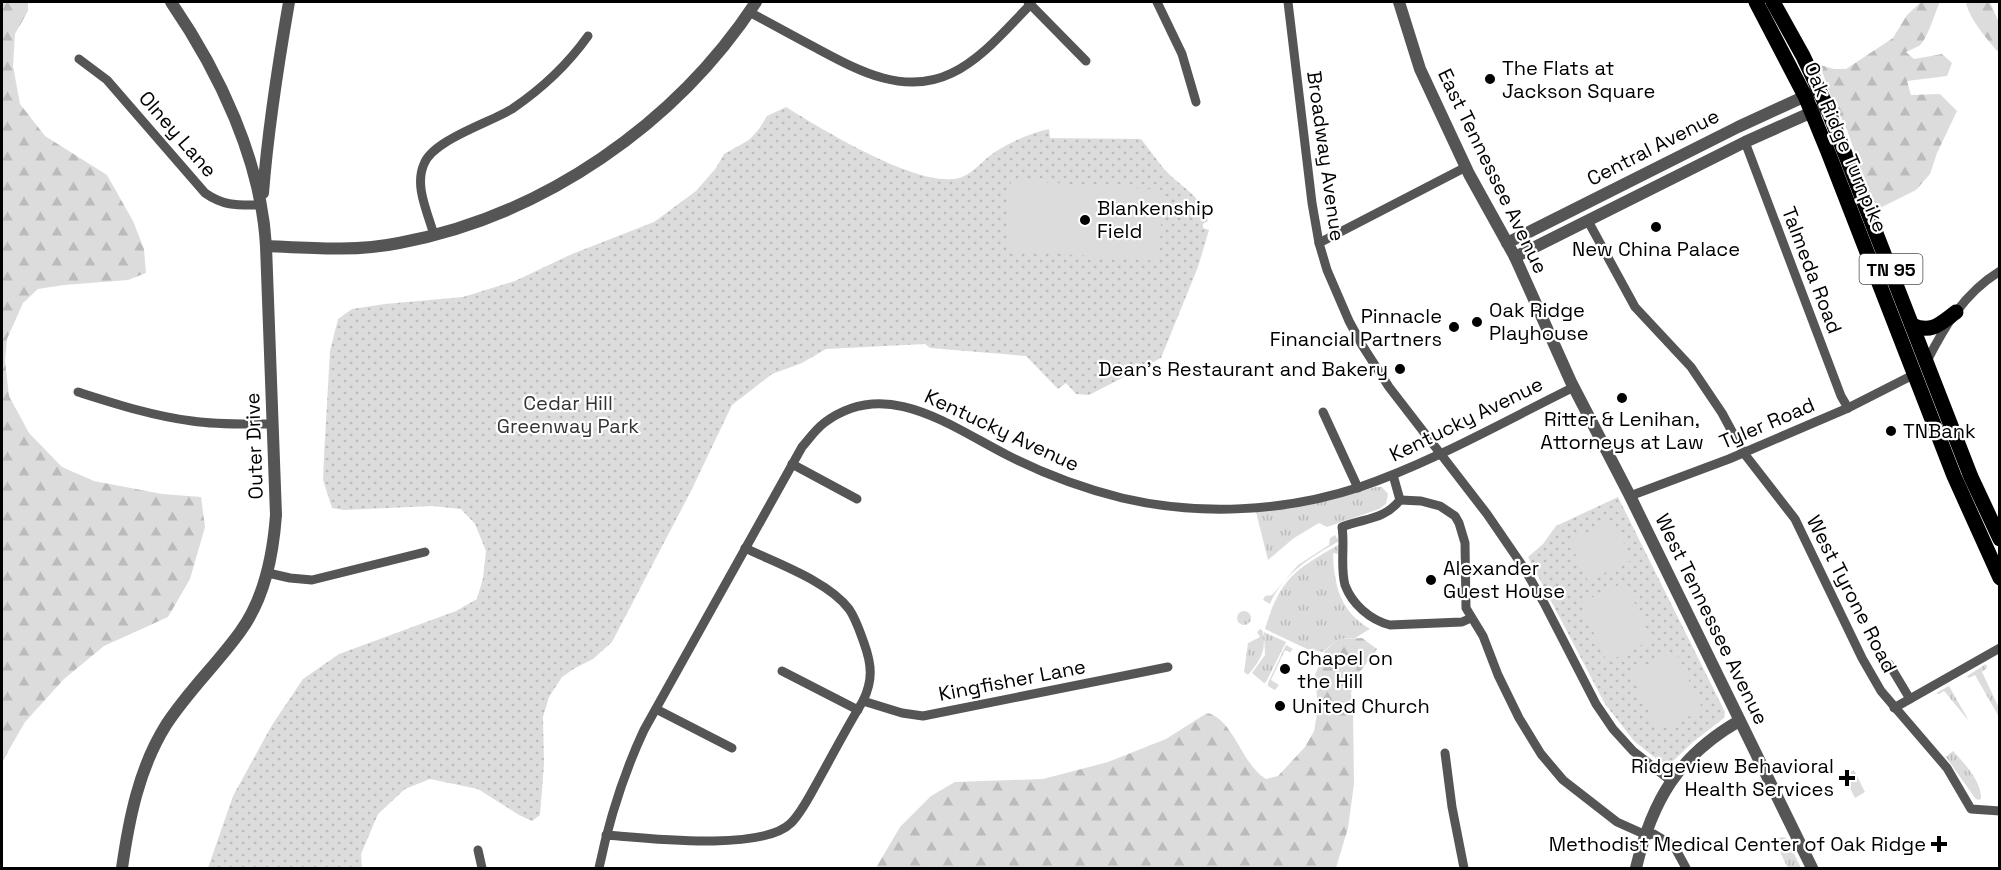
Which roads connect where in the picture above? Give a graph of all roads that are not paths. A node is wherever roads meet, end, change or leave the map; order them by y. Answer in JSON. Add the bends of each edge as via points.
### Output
{"nodes":[{"id":1,"x":171,"y":2,"type":"edge"},
{"id":2,"x":289,"y":2,"type":"edge"},
{"id":3,"x":1156,"y":2,"type":"edge"},
{"id":4,"x":1288,"y":2,"type":"edge"},
{"id":5,"x":1399,"y":2,"type":"edge"},
{"id":6,"x":1756,"y":2,"type":"edge"},
{"id":7,"x":1773,"y":2,"type":"edge"},
{"id":8,"x":1029,"y":3,"type":"edge"},
{"id":9,"x":753,"y":7,"type":"edge"},
{"id":10,"x":588,"y":36,"type":"dead end"},
{"id":11,"x":79,"y":60,"type":"dead end"},
{"id":12,"x":1086,"y":61,"type":"dead end"},
{"id":13,"x":1812,"y":93,"type":"junction"},
{"id":14,"x":1196,"y":102,"type":"dead end"},
{"id":15,"x":1826,"y":105,"type":"junction"},
{"id":16,"x":1811,"y":112,"type":"junction"},
{"id":17,"x":1737,"y":127,"type":"junction"},
{"id":18,"x":1745,"y":142,"type":"junction"},
{"id":19,"x":267,"y":143,"type":"junction"},
{"id":20,"x":246,"y":148,"type":"junction"},
{"id":21,"x":1679,"y":157,"type":"junction"},
{"id":22,"x":1466,"y":167,"type":"junction"},
{"id":23,"x":1687,"y":171,"type":"junction"},
{"id":24,"x":262,"y":205,"type":"junction"},
{"id":25,"x":1581,"y":206,"type":"junction"},
{"id":26,"x":1588,"y":221,"type":"junction"},
{"id":27,"x":1535,"y":229,"type":"junction"},
{"id":28,"x":434,"y":235,"type":"junction"},
{"id":29,"x":1319,"y":243,"type":"junction"},
{"id":30,"x":1507,"y":243,"type":"junction"},
{"id":31,"x":1543,"y":243,"type":"junction"},
{"id":32,"x":267,"y":246,"type":"junction"},
{"id":33,"x":1515,"y":257,"type":"junction"},
{"id":34,"x":2000,"y":272,"type":"edge"},
{"id":35,"x":1956,"y":312,"type":"junction"},
{"id":36,"x":1912,"y":325,"type":"junction"},
{"id":37,"x":1920,"y":368,"type":"junction"},
{"id":38,"x":1574,"y":387,"type":"junction"},
{"id":39,"x":78,"y":392,"type":"dead end"},
{"id":40,"x":1848,"y":408,"type":"junction"},
{"id":41,"x":1323,"y":412,"type":"dead end"},
{"id":42,"x":272,"y":424,"type":"junction"},
{"id":43,"x":1743,"y":452,"type":"junction"},
{"id":44,"x":1441,"y":453,"type":"junction"},
{"id":45,"x":792,"y":464,"type":"junction"},
{"id":46,"x":1393,"y":475,"type":"junction"},
{"id":47,"x":1358,"y":488,"type":"junction"},
{"id":48,"x":1630,"y":496,"type":"junction"},
{"id":49,"x":857,"y":499,"type":"dead end"},
{"id":50,"x":1400,"y":500,"type":"junction"},
{"id":51,"x":2000,"y":539,"type":"edge"},
{"id":52,"x":745,"y":548,"type":"junction"},
{"id":53,"x":425,"y":552,"type":"dead end"},
{"id":54,"x":268,"y":573,"type":"junction"},
{"id":55,"x":2000,"y":578,"type":"edge"},
{"id":56,"x":1471,"y":618,"type":"junction"},
{"id":57,"x":2000,"y":648,"type":"edge"},
{"id":58,"x":1889,"y":664,"type":"dead end"},
{"id":59,"x":1168,"y":667,"type":"dead end"},
{"id":60,"x":782,"y":671,"type":"dead end"},
{"id":61,"x":1910,"y":699,"type":"junction"},
{"id":62,"x":863,"y":701,"type":"junction"},
{"id":63,"x":1894,"y":708,"type":"junction"},
{"id":64,"x":656,"y":709,"type":"junction"},
{"id":65,"x":858,"y":710,"type":"junction"},
{"id":66,"x":1739,"y":721,"type":"junction"},
{"id":67,"x":732,"y":748,"type":"dead end"},
{"id":68,"x":1445,"y":753,"type":"dead end"},
{"id":69,"x":1671,"y":781,"type":"junction"},
{"id":70,"x":2000,"y":812,"type":"edge"},
{"id":71,"x":606,"y":835,"type":"junction"},
{"id":72,"x":1646,"y":835,"type":"junction"},
{"id":73,"x":478,"y":850,"type":"dead end"},
{"id":74,"x":122,"y":868,"type":"edge"},
{"id":75,"x":482,"y":868,"type":"edge"},
{"id":76,"x":599,"y":868,"type":"edge"},
{"id":77,"x":1464,"y":868,"type":"edge"},
{"id":78,"x":1636,"y":868,"type":"edge"},
{"id":79,"x":1686,"y":868,"type":"edge"},
{"id":80,"x":1812,"y":868,"type":"edge"}],
"edges":[{"from":1,"to":20,"type":"street","name":"Outer Drive","via":[[219,86]]},
{"from":2,"to":19,"type":"street"},
{"from":3,"to":14,"type":"street","via":[[1182,54]]},
{"from":4,"to":29,"type":"street","name":"Broadway Avenue"},
{"from":5,"to":22,"type":"street","name":"East Tennessee Avenue","via":[[1420,69]]},
{"from":6,"to":13,"type":"highway","name":"Oak Ridge Turnpike","number":"TN 95"},
{"from":7,"to":13,"type":"highway","name":"Oak Ridge Turnpike","number":"TN 95"},
{"from":8,"to":9,"type":"street","via":[[973,59],[950,74],[921,83],[882,79],[860,71]]},
{"from":8,"to":12,"type":"street"},
{"from":9,"to":28,"type":"street","via":[[693,83],[596,162],[525,201]]},
{"from":10,"to":28,"type":"street","via":[[529,96],[429,155],[421,171],[420,188]]},
{"from":11,"to":24,"type":"street","name":"Olney Lane","via":[[107,80],[205,193],[225,204]]},
{"from":13,"to":15,"type":"highway","name":"Oak Ridge Turnpike","number":"TN 95"},
{"from":13,"to":16,"type":"highway","name":"Oak Ridge Turnpike","number":"TN 95"},
{"from":13,"to":17,"type":"street","name":"Central Avenue"},
{"from":15,"to":16,"type":"street","name":"Central Avenue"},
{"from":15,"to":36,"type":"highway","name":"Oak Ridge Turnpike","number":"TN 95"},
{"from":16,"to":18,"type":"street","name":"Central Avenue"},
{"from":16,"to":37,"type":"highway","name":"Oak Ridge Turnpike","number":"TN 95"},
{"from":17,"to":18,"type":"street"},
{"from":17,"to":21,"type":"street","name":"Central Avenue"},
{"from":18,"to":23,"type":"street","name":"Central Avenue"},
{"from":18,"to":40,"type":"street","name":"Talmeda Road"},
{"from":19,"to":20,"type":"street","via":[[257,149]]},
{"from":19,"to":24,"type":"street"},
{"from":20,"to":24,"type":"street","name":"Outer Drive"},
{"from":21,"to":23,"type":"street"},
{"from":21,"to":25,"type":"street","name":"Central Avenue"},
{"from":22,"to":29,"type":"street"},
{"from":22,"to":30,"type":"street","name":"East Tennessee Avenue"},
{"from":23,"to":26,"type":"street","name":"Central Avenue"},
{"from":24,"to":32,"type":"street","name":"Outer Drive"},
{"from":25,"to":26,"type":"street"},
{"from":25,"to":27,"type":"street","name":"Central Avenue"},
{"from":26,"to":31,"type":"street","name":"Central Avenue"},
{"from":26,"to":43,"type":"street","name":"West Tyrone Road","via":[[1635,307],[1691,367]]},
{"from":27,"to":30,"type":"street","name":"Central Avenue"},
{"from":27,"to":31,"type":"street"},
{"from":28,"to":32,"type":"street","via":[[360,248]]},
{"from":29,"to":44,"type":"street","name":"Broadway Avenue","via":[[1327,270],[1362,345],[1389,387]]},
{"from":30,"to":33,"type":"street","name":"East Tennessee Avenue"},
{"from":31,"to":33,"type":"street","name":"Central Avenue"},
{"from":32,"to":42,"type":"street","name":"Outer Drive"},
{"from":33,"to":38,"type":"street","name":"East Tennessee Avenue"},
{"from":34,"to":35,"type":"street","via":[[1966,298]]},
{"from":35,"to":36,"type":"highway","via":[[1932,328]]},
{"from":35,"to":37,"type":"street"},
{"from":36,"to":37,"type":"highway","name":"Oak Ridge Turnpike","number":"TN 95"},
{"from":37,"to":40,"type":"street","name":"Tyler Road"},
{"from":37,"to":51,"type":"highway","name":"Oak Ridge Turnpike","number":"TN 95"},
{"from":37,"to":55,"type":"highway","name":"Oak Ridge Turnpike","number":"TN 95","via":[[1954,476]]},
{"from":38,"to":44,"type":"street","name":"Kentucky Avenue"},
{"from":38,"to":48,"type":"street","name":"West Tennessee Avenue"},
{"from":39,"to":42,"type":"street","via":[[143,412],[195,422]]},
{"from":40,"to":43,"type":"street","name":"Tyler Road"},
{"from":41,"to":47,"type":"street"},
{"from":42,"to":54,"type":"street","name":"Outer Drive","via":[[276,510]]},
{"from":43,"to":48,"type":"street","name":"Tyler Road"},
{"from":43,"to":63,"type":"street","name":"West Tyrone Road","via":[[1795,519],[1870,674]]},
{"from":44,"to":46,"type":"street","name":"Kentucky Avenue"},
{"from":44,"to":69,"type":"street","name":"Broadway Avenue","via":[[1524,568],[1613,729],[1633,751]]},
{"from":45,"to":47,"type":"street","name":"Kentucky Avenue","via":[[815,431],[833,418],[858,406],[890,404],[926,412],[1046,474],[1146,503],[1190,508],[1256,507]]},
{"from":45,"to":49,"type":"street"},
{"from":45,"to":52,"type":"street","name":"Kentucky Avenue"},
{"from":46,"to":47,"type":"street","name":"Kentucky Avenue"},
{"from":46,"to":50,"type":"street"},
{"from":48,"to":66,"type":"street","name":"West Tennessee Avenue"},
{"from":50,"to":56,"type":"street","via":[[1440,506],[1455,516],[1466,543],[1466,608]]},
{"from":50,"to":56,"type":"street","via":[[1386,514],[1342,527],[1345,585],[1365,613],[1389,625],[1462,622]]},
{"from":52,"to":62,"type":"street","via":[[823,587],[848,608],[866,649],[872,675]]},
{"from":52,"to":64,"type":"street","name":"Kentucky Avenue"},
{"from":53,"to":54,"type":"street","via":[[312,580]]},
{"from":54,"to":74,"type":"street","name":"Outer Drive","via":[[240,632],[186,695],[157,741],[129,820]]},
{"from":56,"to":72,"type":"street","via":[[1540,754],[1563,780],[1617,822]]},
{"from":57,"to":61,"type":"street"},
{"from":58,"to":61,"type":"street"},
{"from":59,"to":62,"type":"street","name":"Kingfisher Lane","via":[[923,716]]},
{"from":60,"to":65,"type":"street"},
{"from":61,"to":63,"type":"street"},
{"from":62,"to":65,"type":"street"},
{"from":63,"to":70,"type":"street","name":"West Tyrone Road","via":[[1947,768],[1971,809]]},
{"from":64,"to":67,"type":"street"},
{"from":64,"to":71,"type":"street","name":"Kentucky Avenue","via":[[629,761]]},
{"from":65,"to":71,"type":"street","via":[[809,797],[791,823],[779,831],[767,836],[703,841]]},
{"from":66,"to":69,"type":"street","via":[[1694,752]]},
{"from":66,"to":80,"type":"street","name":"West Tennessee Avenue"},
{"from":68,"to":77,"type":"street"},
{"from":69,"to":72,"type":"street"},
{"from":71,"to":76,"type":"street","name":"Kentucky Avenue"},
{"from":72,"to":78,"type":"street"},
{"from":72,"to":79,"type":"street","via":[[1654,834],[1674,846]]},
{"from":73,"to":75,"type":"street"}]}
